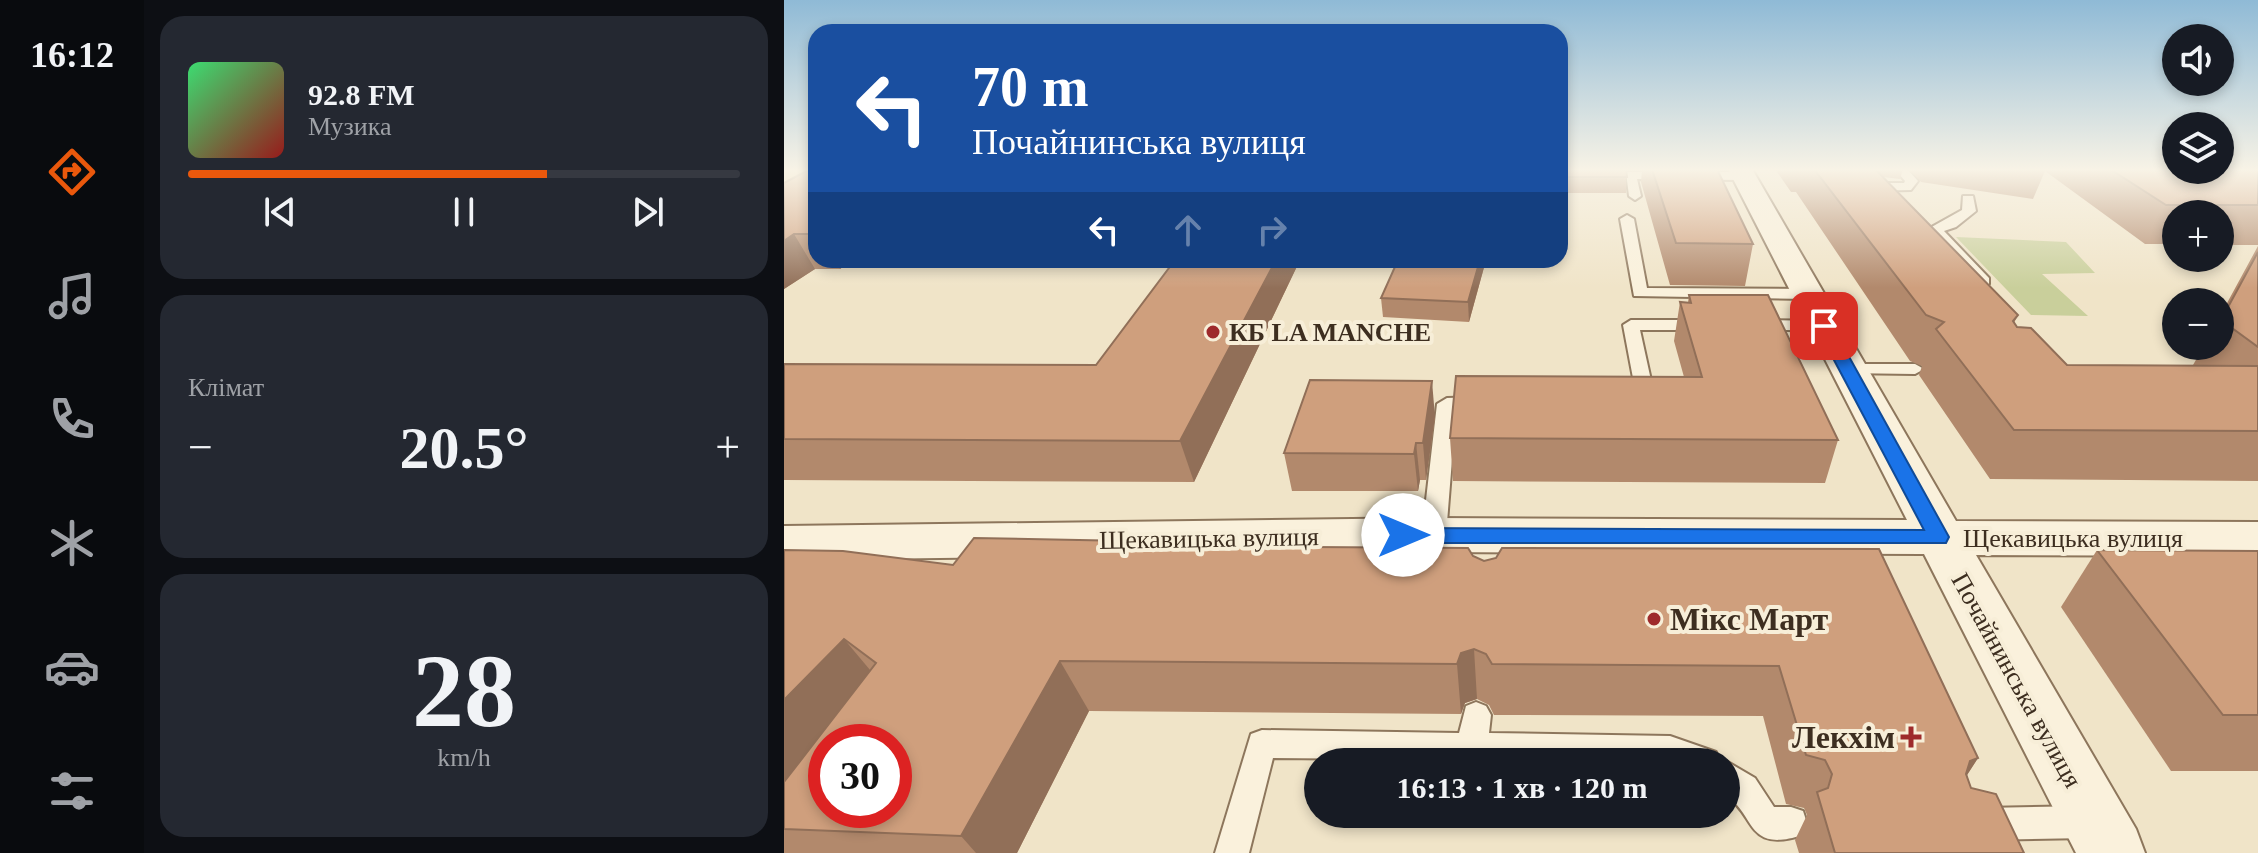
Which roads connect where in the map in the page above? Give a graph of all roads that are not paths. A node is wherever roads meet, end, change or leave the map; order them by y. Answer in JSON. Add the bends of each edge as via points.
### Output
{"nodes":[{"id":1,"x":1761,"y":209,"type":"edge"},
{"id":2,"x":1969,"y":209,"type":"edge"},
{"id":3,"x":1627,"y":219,"type":"dead end"},
{"id":4,"x":2000,"y":297,"type":"edge"},
{"id":5,"x":1815,"y":310,"type":"junction"},
{"id":6,"x":1848,"y":369,"type":"junction"},
{"id":7,"x":1915,"y":369,"type":"dead end"},
{"id":8,"x":1645,"y":394,"type":"edge"},
{"id":9,"x":1493,"y":403,"type":"edge"},
{"id":10,"x":1434,"y":535,"type":"junction"},
{"id":11,"x":1938,"y":537,"type":"junction"},
{"id":12,"x":2258,"y":539,"type":"edge"},
{"id":13,"x":784,"y":543,"type":"edge"},
{"id":14,"x":1476,"y":715,"type":"dead end"},
{"id":15,"x":1473,"y":746,"type":"junction"},
{"id":16,"x":1572,"y":748,"type":"edge"},
{"id":17,"x":1740,"y":786,"type":"edge"},
{"id":18,"x":1791,"y":823,"type":"dead end"},
{"id":19,"x":1954,"y":823,"type":"edge"},
{"id":20,"x":2104,"y":838,"type":"edge"},
{"id":21,"x":1232,"y":853,"type":"edge"}],
"edges":[{"from":1,"to":5,"type":"street","name":"Почайнинська вулиця"},
{"from":2,"to":4,"type":"lane","via":[[1960,219],[1935,229]]},
{"from":3,"to":5,"type":"lane","via":[[1640,293]]},
{"from":5,"to":6,"type":"street","name":"Почайнинська вулиця"},
{"from":5,"to":8,"type":"lane","via":[[1728,325],[1631,325]]},
{"from":6,"to":7,"type":"lane"},
{"from":6,"to":11,"type":"street","name":"Почайнинська вулиця"},
{"from":9,"to":10,"type":"lane","via":[[1447,404]]},
{"from":10,"to":11,"type":"street","name":"Щекавицька вулиця","via":[[1493,547]]},
{"from":10,"to":13,"type":"street","name":"Щекавицька вулиця"},
{"from":11,"to":12,"type":"street","name":"Щекавицька вулиця"},
{"from":11,"to":20,"type":"street","name":"Почайнинська вулиця"},
{"from":14,"to":15,"type":"lane"},
{"from":15,"to":16,"type":"lane"},
{"from":15,"to":21,"type":"lane","via":[[1262,744]]},
{"from":17,"to":18,"type":"lane","via":[[1766,824]]},
{"from":19,"to":20,"type":"lane"}]}
